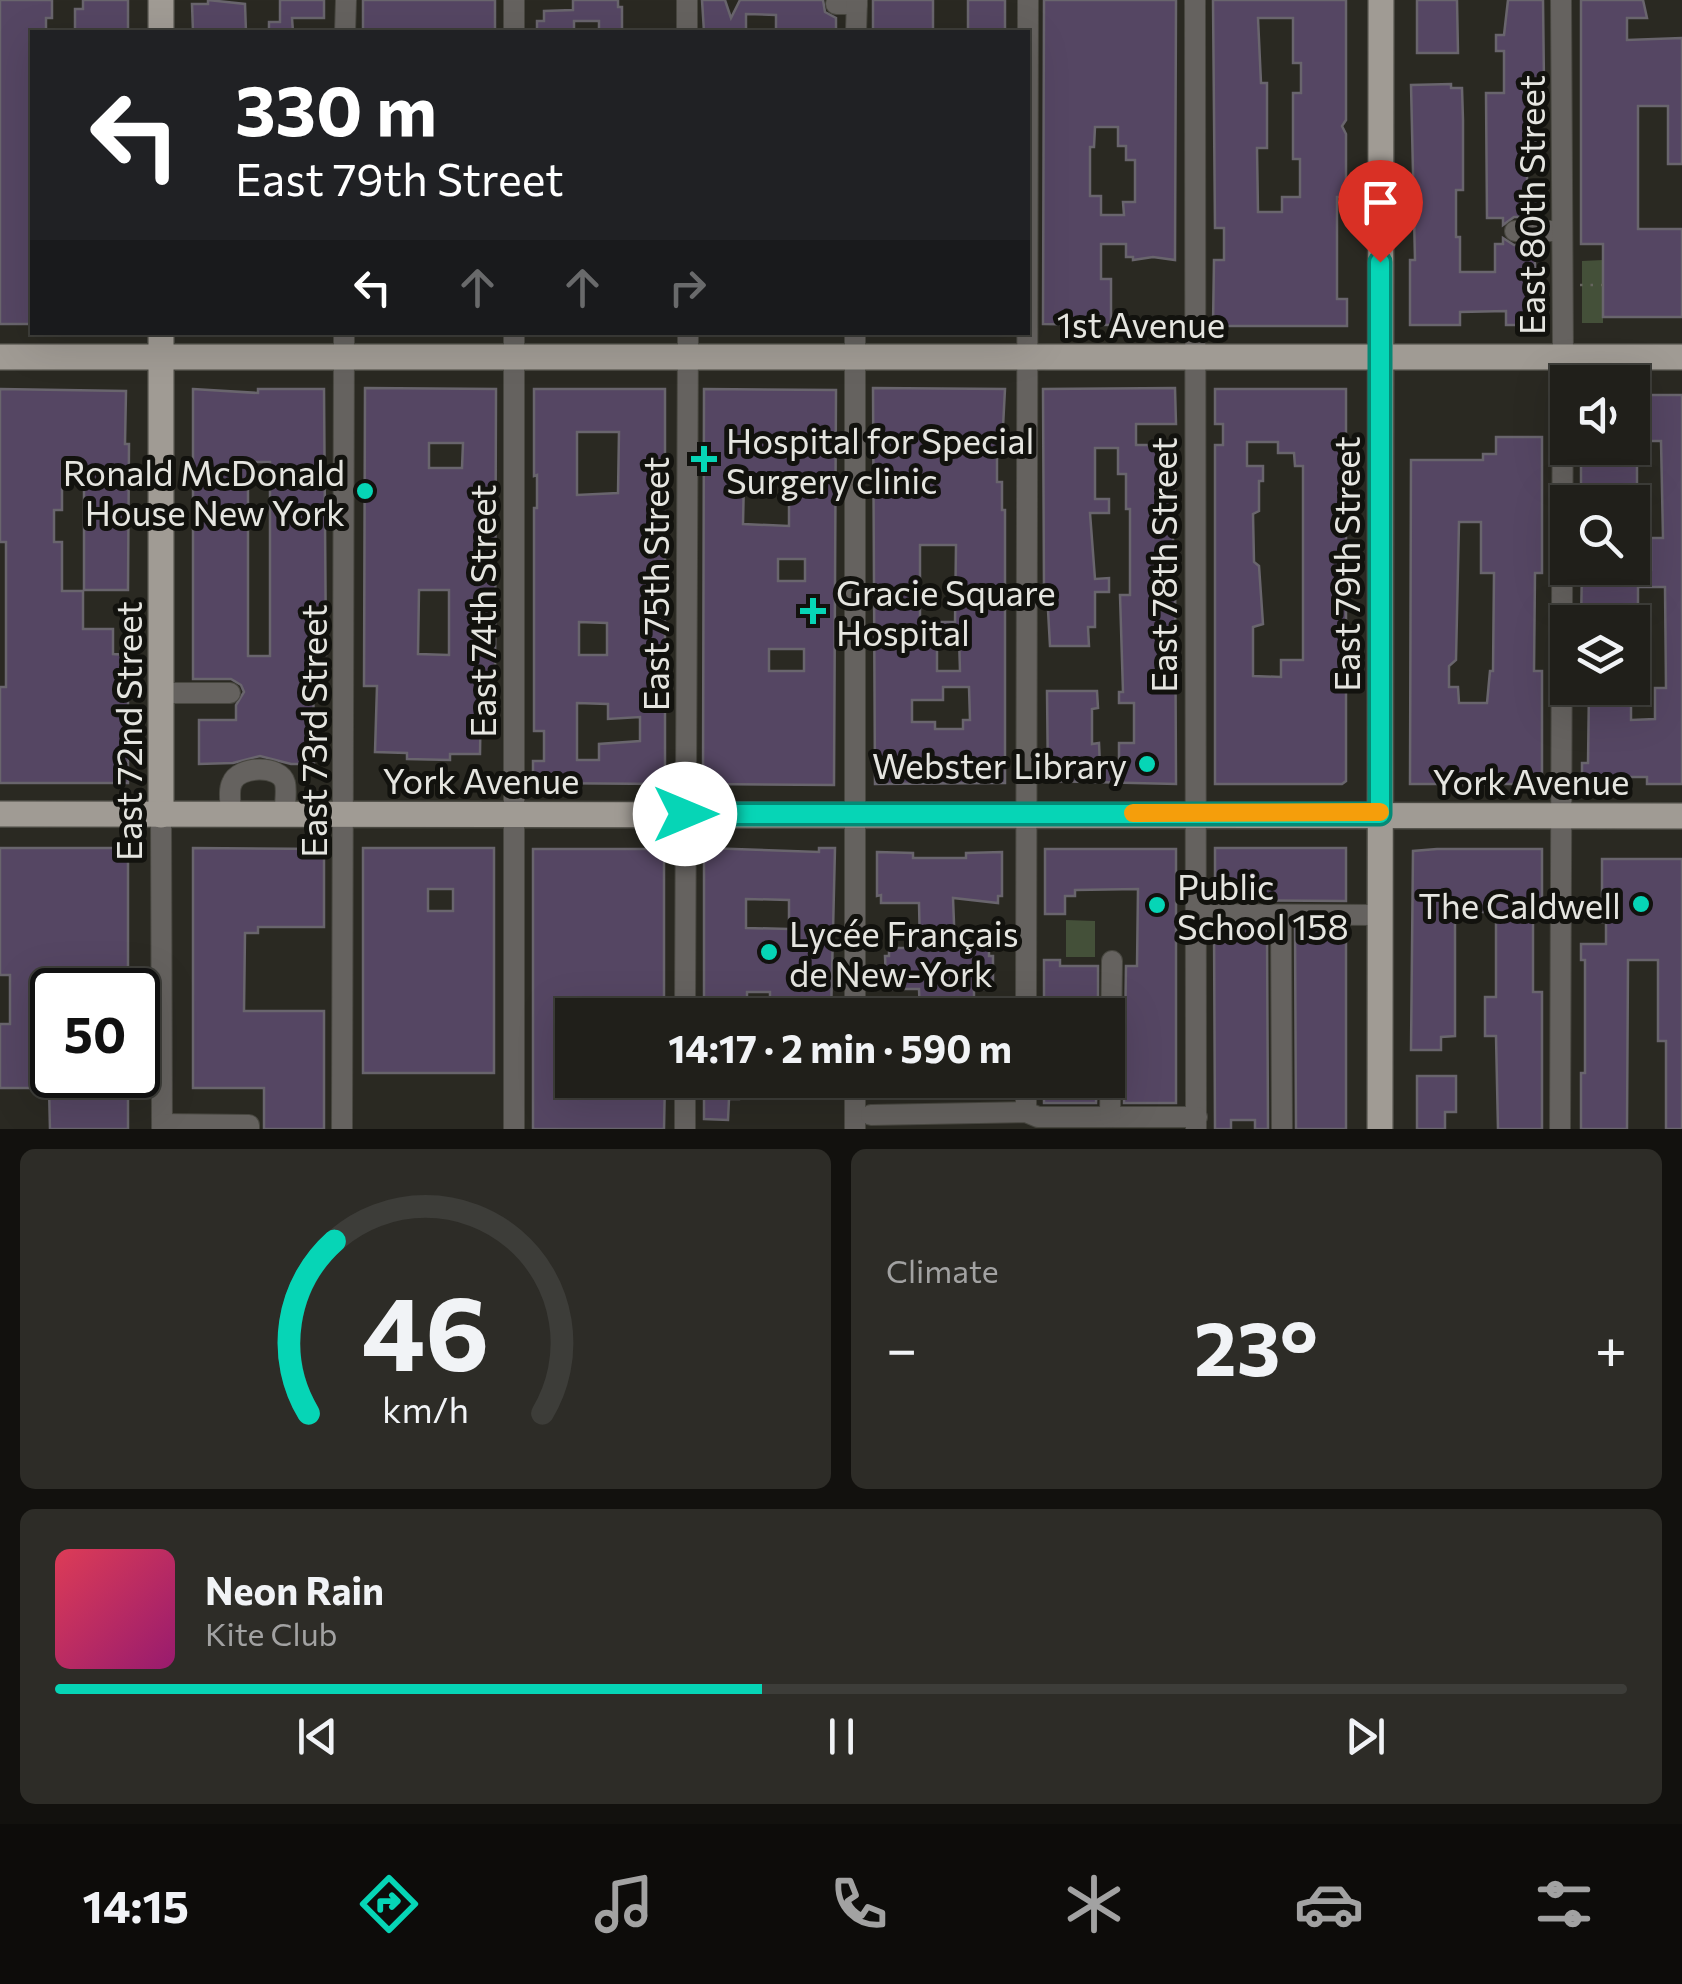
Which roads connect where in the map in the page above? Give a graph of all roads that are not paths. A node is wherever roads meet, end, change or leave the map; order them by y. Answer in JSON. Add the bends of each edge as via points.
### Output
{"nodes":[{"id":1,"x":161,"y":0,"type":"edge"},
{"id":2,"x":346,"y":0,"type":"edge"},
{"id":3,"x":514,"y":0,"type":"edge"},
{"id":4,"x":687,"y":0,"type":"edge"},
{"id":5,"x":1028,"y":0,"type":"edge"},
{"id":6,"x":1195,"y":0,"type":"edge"},
{"id":7,"x":1380,"y":0,"type":"edge"},
{"id":8,"x":1561,"y":0,"type":"edge"},
{"id":9,"x":850,"y":3,"type":"edge"},
{"id":10,"x":161,"y":30,"type":"edge"},
{"id":11,"x":346,"y":30,"type":"edge"},
{"id":12,"x":514,"y":30,"type":"edge"},
{"id":13,"x":687,"y":30,"type":"edge"},
{"id":14,"x":856,"y":30,"type":"edge"},
{"id":15,"x":1028,"y":30,"type":"edge"},
{"id":16,"x":1515,"y":231,"type":"dead end"},
{"id":17,"x":1562,"y":231,"type":"junction"},
{"id":18,"x":1028,"y":335,"type":"edge"},
{"id":19,"x":161,"y":344,"type":"edge"},
{"id":20,"x":344,"y":344,"type":"edge"},
{"id":21,"x":514,"y":344,"type":"edge"},
{"id":22,"x":688,"y":344,"type":"edge"},
{"id":23,"x":855,"y":344,"type":"edge"},
{"id":24,"x":0,"y":357,"type":"edge"},
{"id":25,"x":1380,"y":357,"type":"junction"},
{"id":26,"x":1682,"y":357,"type":"edge"},
{"id":27,"x":1028,"y":358,"type":"junction"},
{"id":28,"x":1195,"y":358,"type":"junction"},
{"id":29,"x":1563,"y":358,"type":"junction"},
{"id":30,"x":162,"y":693,"type":"junction"},
{"id":31,"x":230,"y":693,"type":"dead end"},
{"id":32,"x":1027,"y":813,"type":"junction"},
{"id":33,"x":0,"y":814,"type":"edge"},
{"id":34,"x":162,"y":814,"type":"junction"},
{"id":35,"x":231,"y":814,"type":"junction"},
{"id":36,"x":514,"y":814,"type":"junction"},
{"id":37,"x":685,"y":814,"type":"junction"},
{"id":38,"x":856,"y":814,"type":"junction"},
{"id":39,"x":1196,"y":814,"type":"junction"},
{"id":40,"x":1380,"y":814,"type":"junction"},
{"id":41,"x":284,"y":815,"type":"junction"},
{"id":42,"x":344,"y":815,"type":"junction"},
{"id":43,"x":1562,"y":816,"type":"junction"},
{"id":44,"x":1682,"y":816,"type":"edge"},
{"id":45,"x":1197,"y":914,"type":"junction"},
{"id":46,"x":1282,"y":914,"type":"junction"},
{"id":47,"x":1380,"y":915,"type":"junction"},
{"id":48,"x":1112,"y":961,"type":"dead end"},
{"id":49,"x":685,"y":998,"type":"edge"},
{"id":50,"x":855,"y":998,"type":"edge"},
{"id":51,"x":1026,"y":998,"type":"edge"},
{"id":52,"x":685,"y":1098,"type":"edge"},
{"id":53,"x":1026,"y":1098,"type":"edge"},
{"id":54,"x":1026,"y":1112,"type":"junction"},
{"id":55,"x":1110,"y":1118,"type":"junction"},
{"id":56,"x":863,"y":1122,"type":"edge"},
{"id":57,"x":1197,"y":1123,"type":"edge"},
{"id":58,"x":162,"y":1126,"type":"edge"},
{"id":59,"x":685,"y":1128,"type":"edge"},
{"id":60,"x":704,"y":1128,"type":"edge"},
{"id":61,"x":249,"y":1129,"type":"edge"},
{"id":62,"x":342,"y":1129,"type":"edge"},
{"id":63,"x":514,"y":1129,"type":"edge"},
{"id":64,"x":1282,"y":1129,"type":"edge"},
{"id":65,"x":1380,"y":1129,"type":"edge"},
{"id":66,"x":1560,"y":1129,"type":"edge"}],
"edges":[{"from":1,"to":10,"type":"main road"},
{"from":2,"to":11,"type":"street"},
{"from":3,"to":12,"type":"street"},
{"from":4,"to":13,"type":"street"},
{"from":5,"to":15,"type":"street"},
{"from":6,"to":28,"type":"street","name":"East 78th Street"},
{"from":7,"to":25,"type":"main road","name":"East 79th Street"},
{"from":8,"to":17,"type":"street","name":"East 80th Street"},
{"from":9,"to":14,"type":"street"},
{"from":16,"to":17,"type":"street"},
{"from":17,"to":29,"type":"street","name":"East 80th Street"},
{"from":18,"to":27,"type":"street"},
{"from":19,"to":20,"type":"main road","name":"1st Avenue"},
{"from":19,"to":24,"type":"main road","name":"1st Avenue"},
{"from":19,"to":30,"type":"main road","name":"East 72nd Street"},
{"from":20,"to":21,"type":"main road","name":"1st Avenue"},
{"from":20,"to":42,"type":"street","name":"East 73rd Street"},
{"from":21,"to":22,"type":"main road","name":"1st Avenue"},
{"from":21,"to":36,"type":"street","name":"East 74th Street"},
{"from":22,"to":23,"type":"main road","name":"1st Avenue"},
{"from":22,"to":37,"type":"street","name":"East 75th Street"},
{"from":23,"to":27,"type":"main road","name":"1st Avenue"},
{"from":23,"to":38,"type":"street"},
{"from":25,"to":28,"type":"main road","name":"1st Avenue"},
{"from":25,"to":29,"type":"main road","name":"1st Avenue"},
{"from":25,"to":40,"type":"main road","name":"East 79th Street"},
{"from":26,"to":29,"type":"main road","name":"1st Avenue"},
{"from":27,"to":28,"type":"main road","name":"1st Avenue"},
{"from":27,"to":32,"type":"street"},
{"from":28,"to":39,"type":"street","name":"East 78th Street"},
{"from":29,"to":43,"type":"street","name":"East 80th Street"},
{"from":30,"to":31,"type":"street"},
{"from":30,"to":34,"type":"main road","name":"East 72nd Street"},
{"from":32,"to":38,"type":"main road","name":"York Avenue"},
{"from":32,"to":39,"type":"main road","name":"York Avenue"},
{"from":32,"to":51,"type":"street"},
{"from":33,"to":34,"type":"main road","name":"York Avenue"},
{"from":34,"to":35,"type":"main road","name":"York Avenue"},
{"from":34,"to":58,"type":"street","name":"East 72nd Street"},
{"from":35,"to":41,"type":"main road","name":"York Avenue"},
{"from":35,"to":41,"type":"street","via":[[236,776],[272,771],[285,783]]},
{"from":36,"to":37,"type":"main road","name":"York Avenue"},
{"from":36,"to":42,"type":"main road","name":"York Avenue"},
{"from":36,"to":63,"type":"street","name":"East 74th Street"},
{"from":37,"to":38,"type":"main road","name":"York Avenue"},
{"from":37,"to":49,"type":"street","name":"East 75th Street"},
{"from":38,"to":50,"type":"street"},
{"from":39,"to":40,"type":"main road","name":"York Avenue"},
{"from":39,"to":45,"type":"street","name":"East 78th Street"},
{"from":40,"to":43,"type":"main road","name":"York Avenue"},
{"from":40,"to":47,"type":"main road","name":"East 79th Street"},
{"from":41,"to":42,"type":"main road","name":"York Avenue"},
{"from":42,"to":62,"type":"street","name":"East 73rd Street"},
{"from":43,"to":44,"type":"main road","name":"York Avenue"},
{"from":43,"to":66,"type":"street","name":"East 80th Street"},
{"from":45,"to":46,"type":"street"},
{"from":45,"to":57,"type":"street","name":"East 78th Street"},
{"from":46,"to":47,"type":"street"},
{"from":46,"to":64,"type":"street"},
{"from":47,"to":65,"type":"main road","name":"East 79th Street"},
{"from":48,"to":55,"type":"street"},
{"from":52,"to":59,"type":"street"},
{"from":53,"to":54,"type":"street"},
{"from":54,"to":55,"type":"street"},
{"from":54,"to":56,"type":"street"},
{"from":55,"to":57,"type":"street"},
{"from":58,"to":61,"type":"street"},
{"from":59,"to":60,"type":"street"}]}
